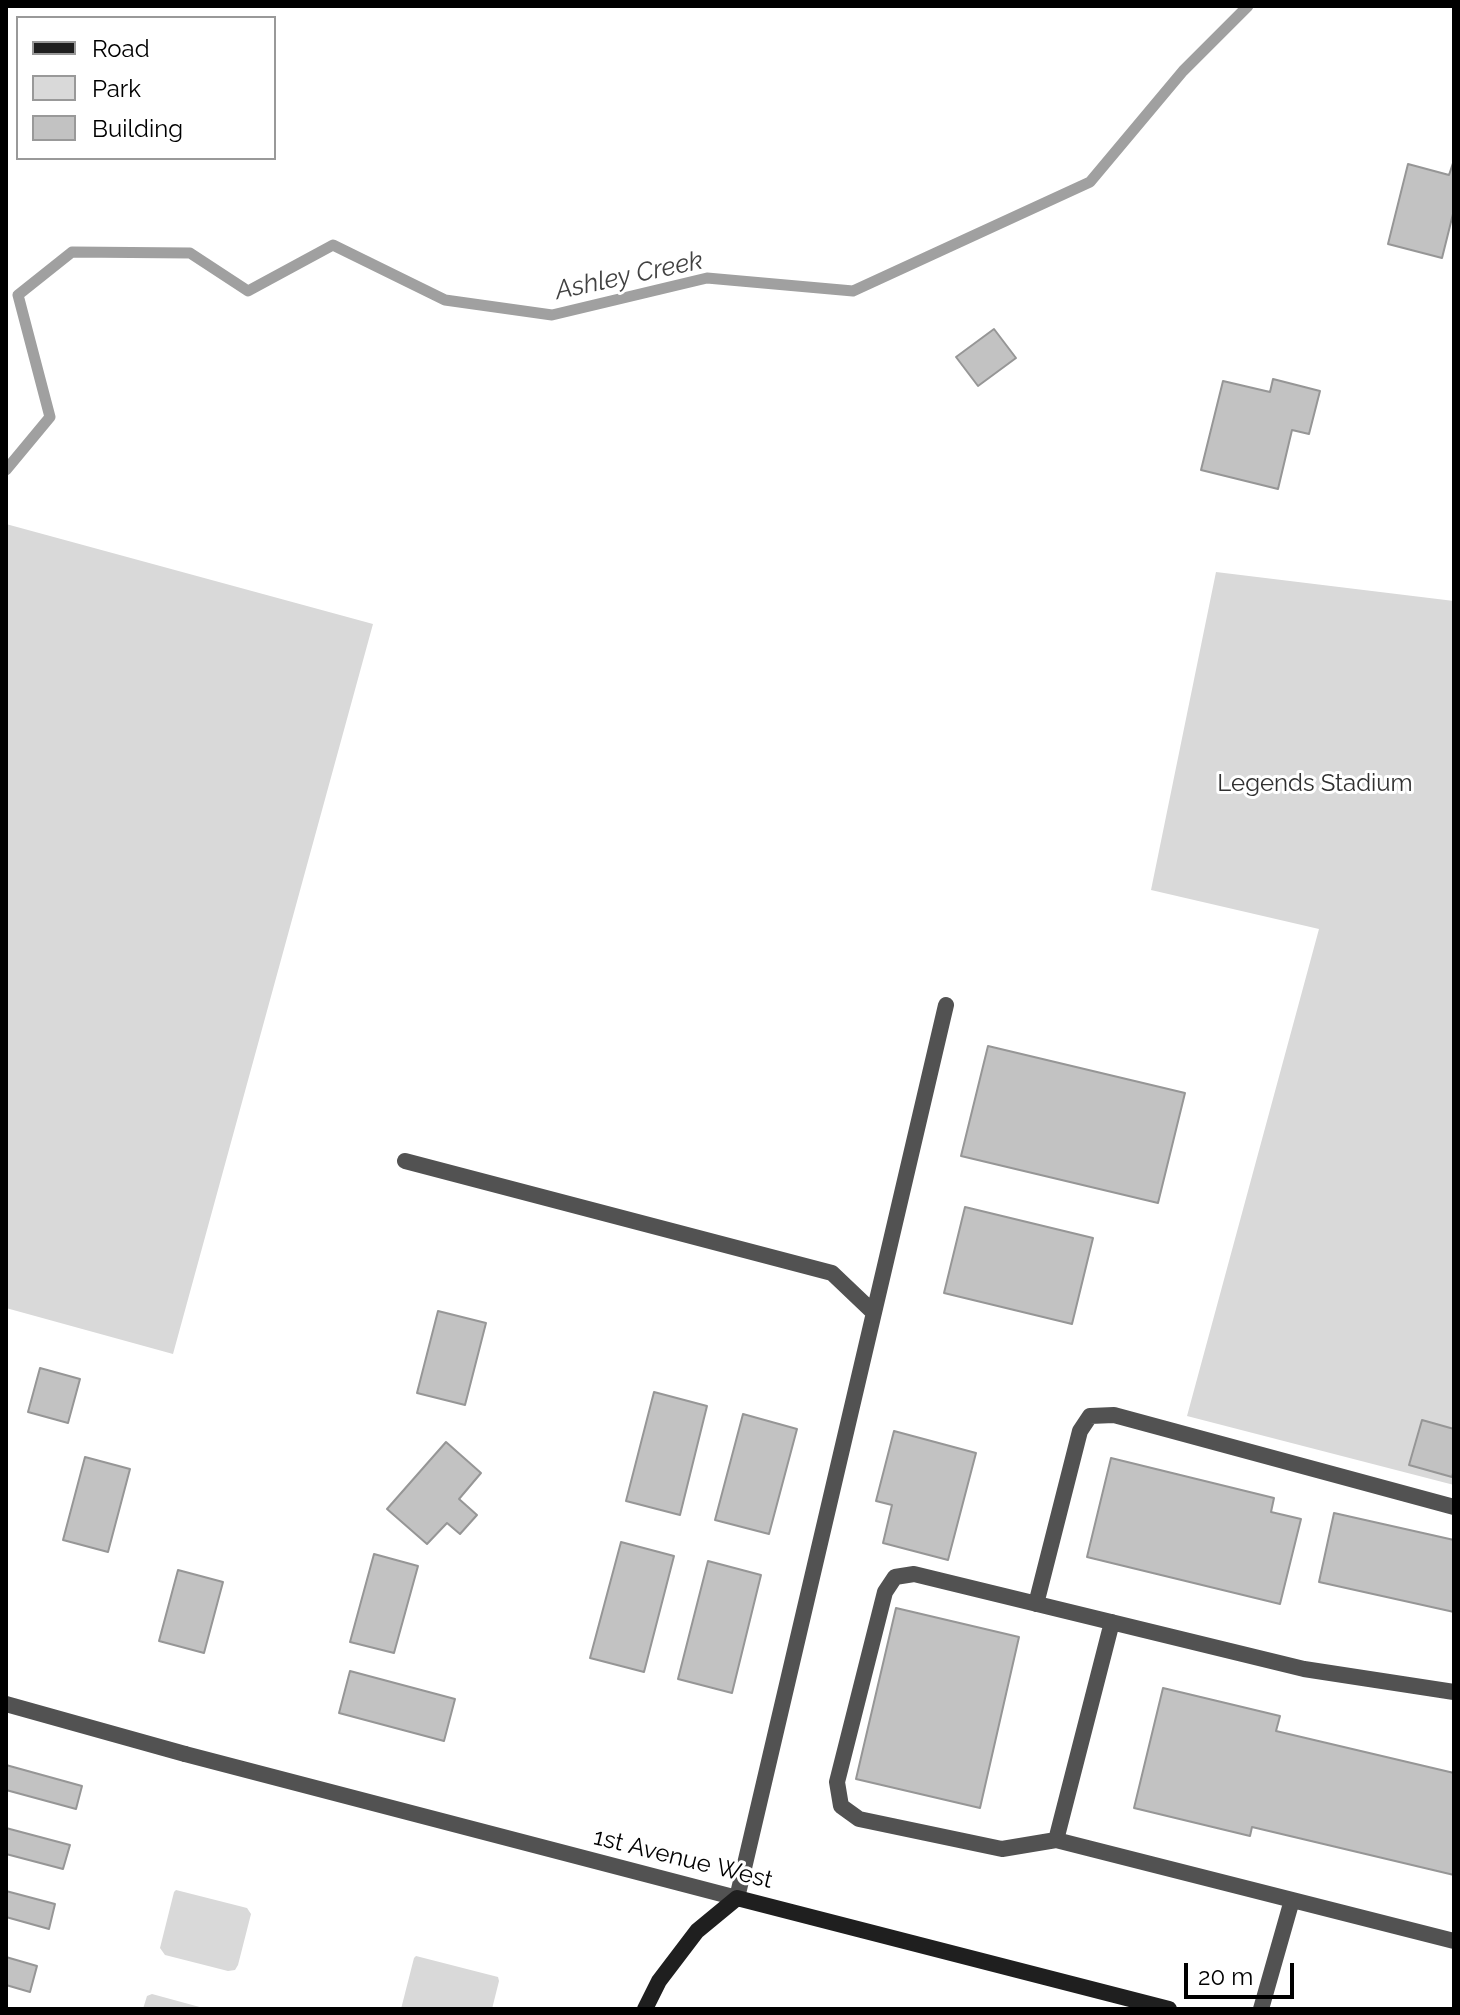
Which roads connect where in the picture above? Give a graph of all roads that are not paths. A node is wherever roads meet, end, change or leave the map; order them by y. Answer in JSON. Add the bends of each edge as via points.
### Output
{"nodes":[{"id":1,"x":946,"y":1005,"type":"dead end"},
{"id":2,"x":405,"y":1161,"type":"dead end"},
{"id":3,"x":874,"y":1313,"type":"junction"},
{"id":4,"x":1454,"y":1507,"type":"edge"},
{"id":5,"x":1036,"y":1604,"type":"junction"},
{"id":6,"x":1112,"y":1622,"type":"junction"},
{"id":7,"x":1454,"y":1692,"type":"edge"},
{"id":8,"x":6,"y":1704,"type":"edge"},
{"id":9,"x":1056,"y":1840,"type":"junction"},
{"id":10,"x":737,"y":1898,"type":"junction"},
{"id":11,"x":1292,"y":1900,"type":"junction"},
{"id":12,"x":1454,"y":1941,"type":"edge"},
{"id":13,"x":645,"y":2009,"type":"edge"},
{"id":14,"x":1169,"y":2009,"type":"edge"},
{"id":15,"x":1261,"y":2009,"type":"edge"}],
"edges":[{"from":1,"to":3,"type":"street"},
{"from":2,"to":3,"type":"street","via":[[832,1273]]},
{"from":3,"to":10,"type":"street"},
{"from":4,"to":5,"type":"street","via":[[1114,1415],[1090,1416],[1080,1431]]},
{"from":5,"to":6,"type":"street"},
{"from":5,"to":9,"type":"street","via":[[914,1574],[895,1577],[885,1592],[837,1782],[841,1806],[859,1819],[1002,1849]]},
{"from":6,"to":7,"type":"street","via":[[1304,1669]]},
{"from":6,"to":9,"type":"street"},
{"from":8,"to":10,"type":"street","name":"1st Avenue West"},
{"from":9,"to":11,"type":"street"},
{"from":10,"to":13,"type":"street","via":[[697,1931]]},
{"from":10,"to":14,"type":"street","name":"1st Avenue West"},
{"from":11,"to":12,"type":"street"},
{"from":11,"to":15,"type":"street"}]}
